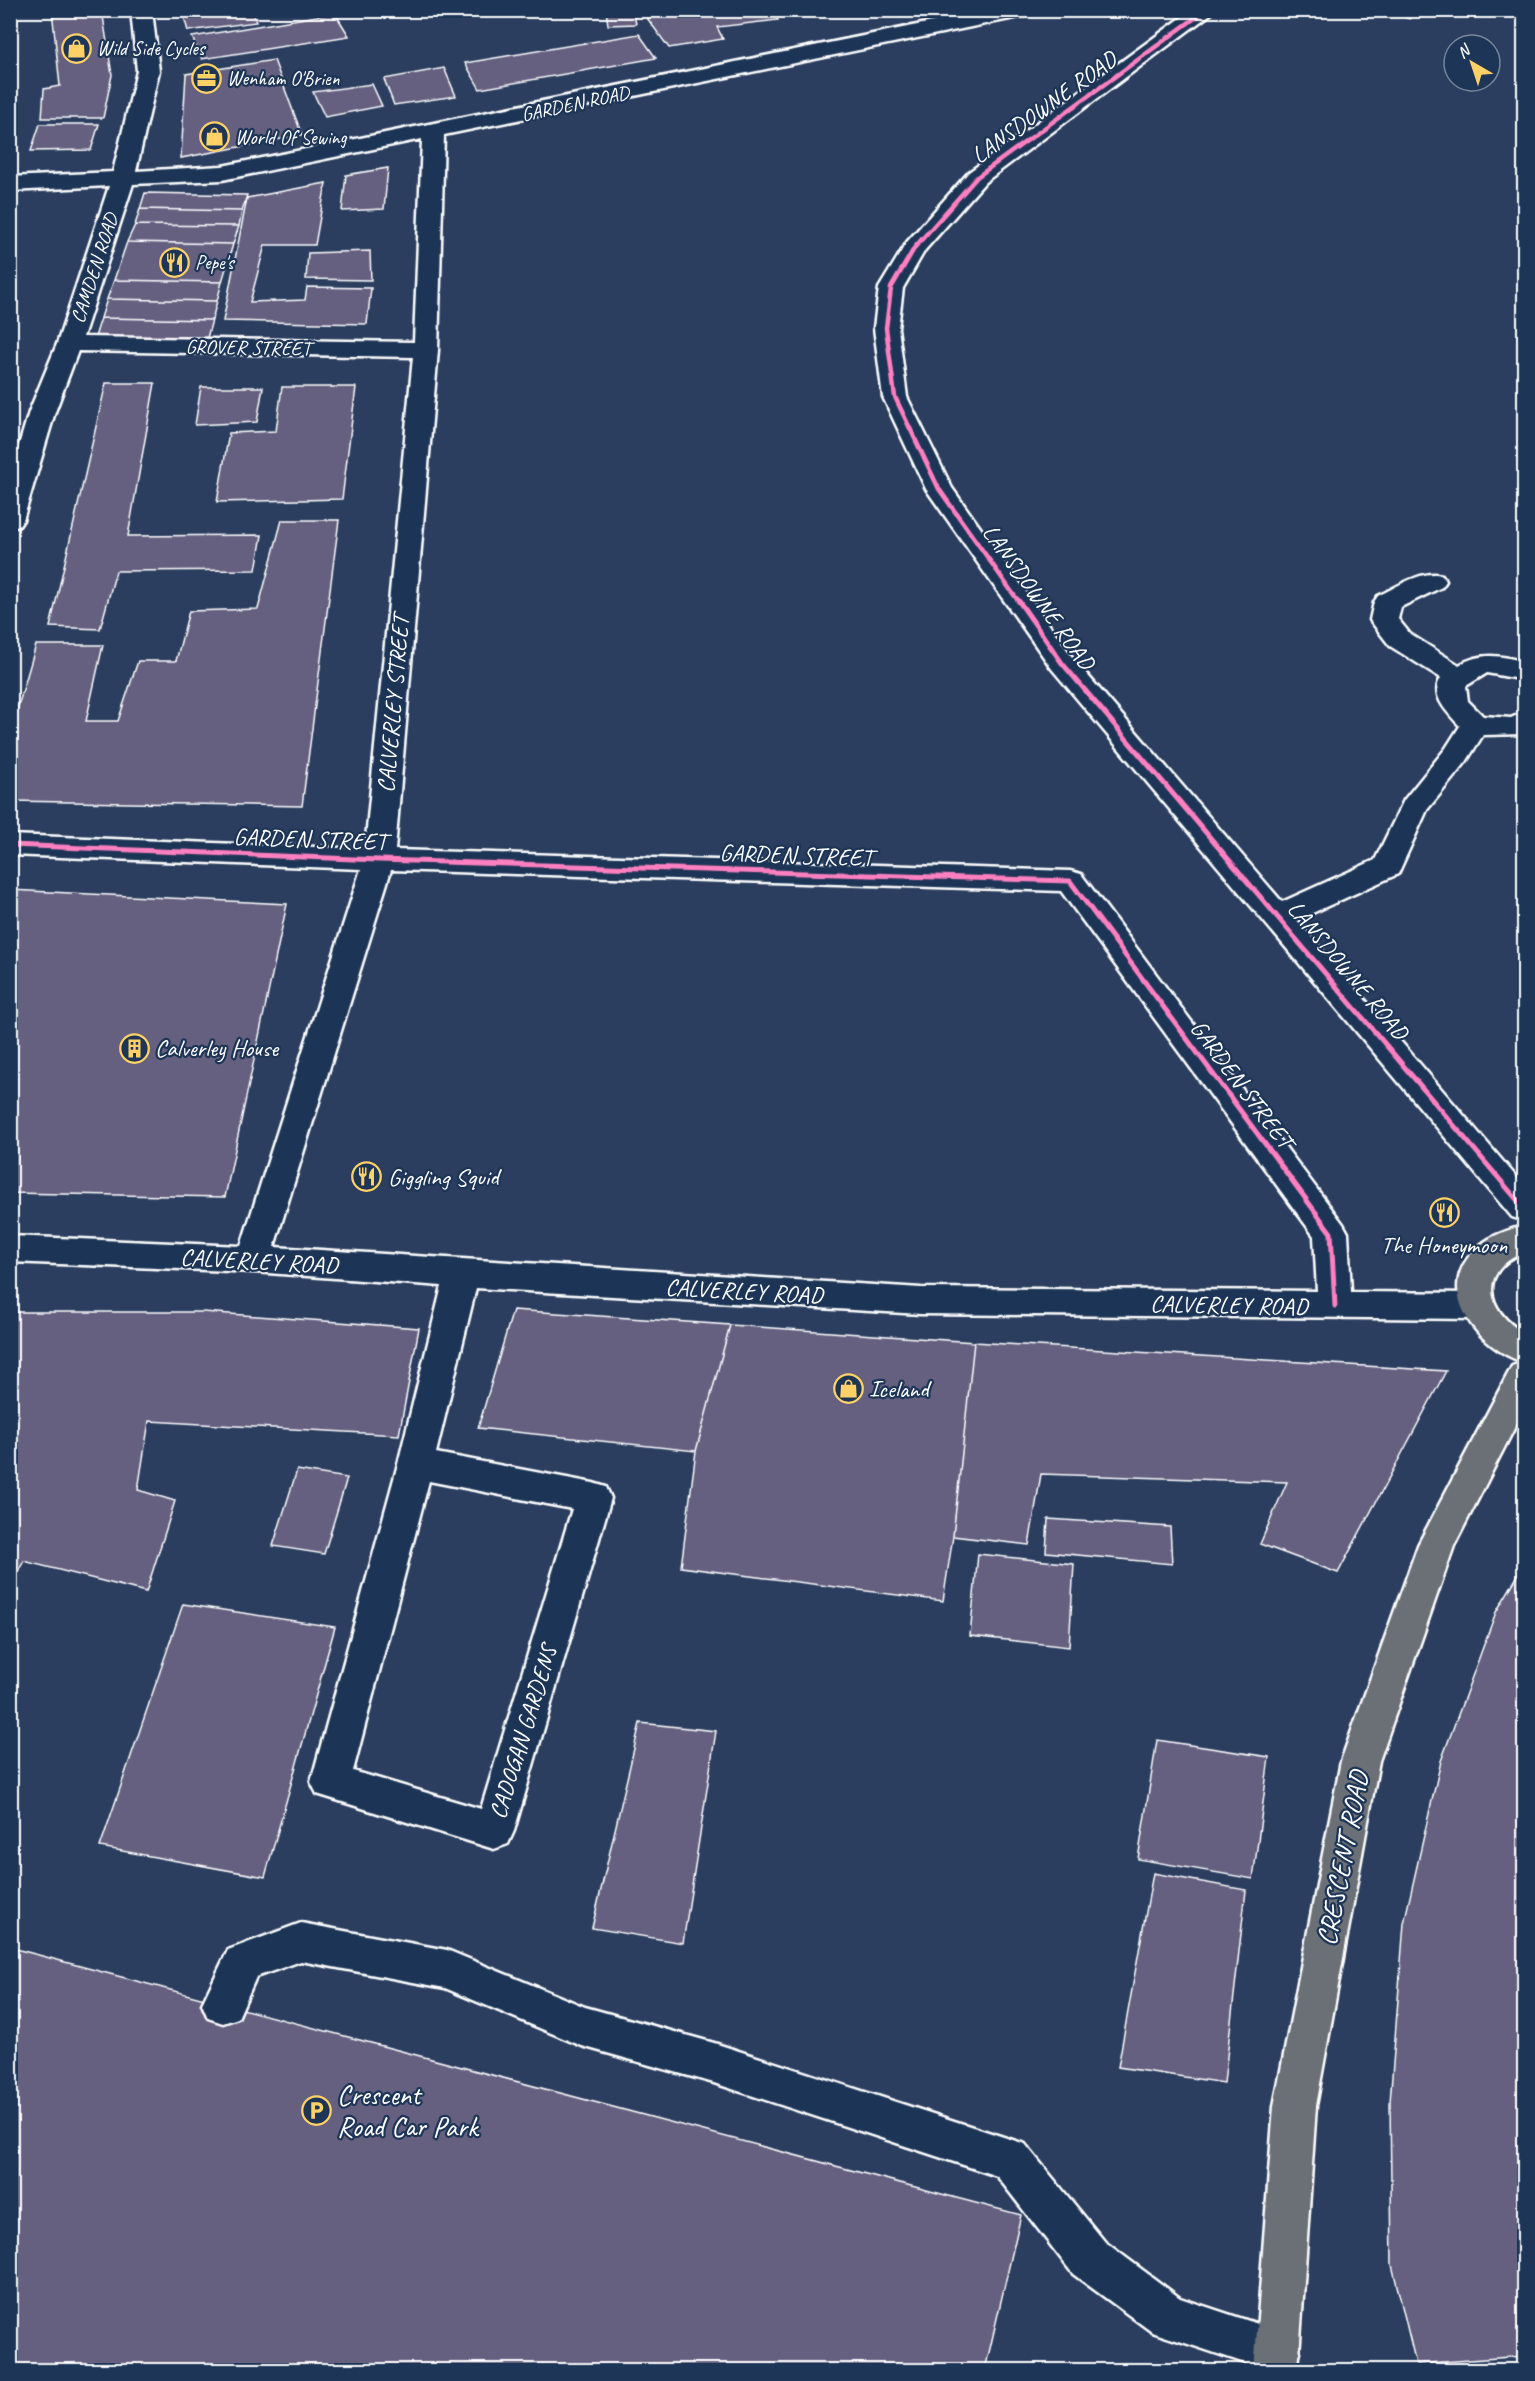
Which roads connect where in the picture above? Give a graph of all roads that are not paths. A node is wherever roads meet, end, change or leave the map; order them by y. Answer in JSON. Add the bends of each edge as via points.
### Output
{"nodes":[{"id":1,"x":141,"y":10,"type":"edge"},
{"id":2,"x":1025,"y":10,"type":"edge"},
{"id":3,"x":1206,"y":10,"type":"edge"},
{"id":4,"x":433,"y":132,"type":"junction"},
{"id":5,"x":123,"y":179,"type":"junction"},
{"id":6,"x":10,"y":184,"type":"edge"},
{"id":7,"x":69,"y":344,"type":"junction"},
{"id":8,"x":426,"y":350,"type":"junction"},
{"id":9,"x":10,"y":520,"type":"edge"},
{"id":10,"x":1433,"y":581,"type":"dead end"},
{"id":11,"x":1524,"y":671,"type":"edge"},
{"id":12,"x":1459,"y":677,"type":"junction"},
{"id":13,"x":1524,"y":721,"type":"edge"},
{"id":14,"x":1475,"y":725,"type":"junction"},
{"id":15,"x":10,"y":845,"type":"edge"},
{"id":16,"x":379,"y":860,"type":"junction"},
{"id":17,"x":1279,"y":916,"type":"junction"},
{"id":18,"x":1524,"y":1208,"type":"edge"},
{"id":19,"x":1524,"y":1238,"type":"edge"},
{"id":20,"x":10,"y":1250,"type":"edge"},
{"id":21,"x":254,"y":1259,"type":"junction"},
{"id":22,"x":462,"y":1274,"type":"junction"},
{"id":23,"x":1335,"y":1306,"type":"junction"},
{"id":24,"x":1478,"y":1306,"type":"junction"},
{"id":25,"x":1524,"y":1349,"type":"edge"},
{"id":26,"x":1524,"y":1376,"type":"edge"},
{"id":27,"x":416,"y":1464,"type":"junction"},
{"id":28,"x":223,"y":2004,"type":"dead end"},
{"id":29,"x":1277,"y":2361,"type":"edge"}],
"edges":[{"from":1,"to":5,"type":"street","name":"CAMDEN ROAD","via":[[148,71]]},
{"from":2,"to":4,"type":"street","name":"GARDEN ROAD"},
{"from":3,"to":17,"type":"street","name":"LANSDOWNE ROAD","via":[[977,177],[915,247],[891,288],[886,328],[896,398],[939,489],[1062,663]]},
{"from":4,"to":5,"type":"street","name":"GARDEN ROAD","via":[[222,173]]},
{"from":4,"to":8,"type":"street","name":"CALVERLEY STREET"},
{"from":5,"to":6,"type":"street","name":"GARDEN ROAD"},
{"from":5,"to":7,"type":"street","name":"CAMDEN ROAD"},
{"from":7,"to":8,"type":"street","name":"GROVER STREET"},
{"from":7,"to":9,"type":"street","name":"CAMDEN ROAD","via":[[42,412]]},
{"from":8,"to":16,"type":"street","name":"CALVERLEY STREET"},
{"from":10,"to":12,"type":"street","via":[[1388,602],[1384,620],[1400,640]]},
{"from":11,"to":12,"type":"street","via":[[1498,663],[1474,666]]},
{"from":12,"to":14,"type":"street","via":[[1452,683],[1454,703]]},
{"from":13,"to":14,"type":"street","via":[[1518,727]]},
{"from":14,"to":17,"type":"street","via":[[1413,807],[1386,867]]},
{"from":15,"to":16,"type":"street","name":"GARDEN STREET"},
{"from":16,"to":21,"type":"street","name":"CALVERLEY STREET"},
{"from":16,"to":23,"type":"street","name":"GARDEN STREET","via":[[1070,881],[1331,1233]]},
{"from":17,"to":18,"type":"street","name":"LANSDOWNE ROAD"},
{"from":19,"to":24,"type":"main road","via":[[1504,1243],[1478,1269],[1474,1287]]},
{"from":20,"to":21,"type":"street","name":"CALVERLEY ROAD"},
{"from":21,"to":22,"type":"street","name":"CALVERLEY ROAD"},
{"from":22,"to":23,"type":"street","name":"CALVERLEY ROAD","via":[[921,1301]]},
{"from":22,"to":27,"type":"street","name":"CADOGAN GARDENS"},
{"from":23,"to":24,"type":"street","name":"CALVERLEY ROAD"},
{"from":24,"to":25,"type":"main road","via":[[1490,1326]]},
{"from":26,"to":29,"type":"main road","name":"CRESCENT ROAD","via":[[1436,1545],[1360,1761],[1294,2106]]},
{"from":27,"to":27,"type":"street","name":"CADOGAN GARDENS","via":[[593,1498],[494,1831],[331,1782]]},
{"from":28,"to":29,"type":"street","via":[[242,1963],[301,1942],[447,1969],[582,2026],[714,2063],[1010,2159],[1089,2258],[1168,2316]]}]}
